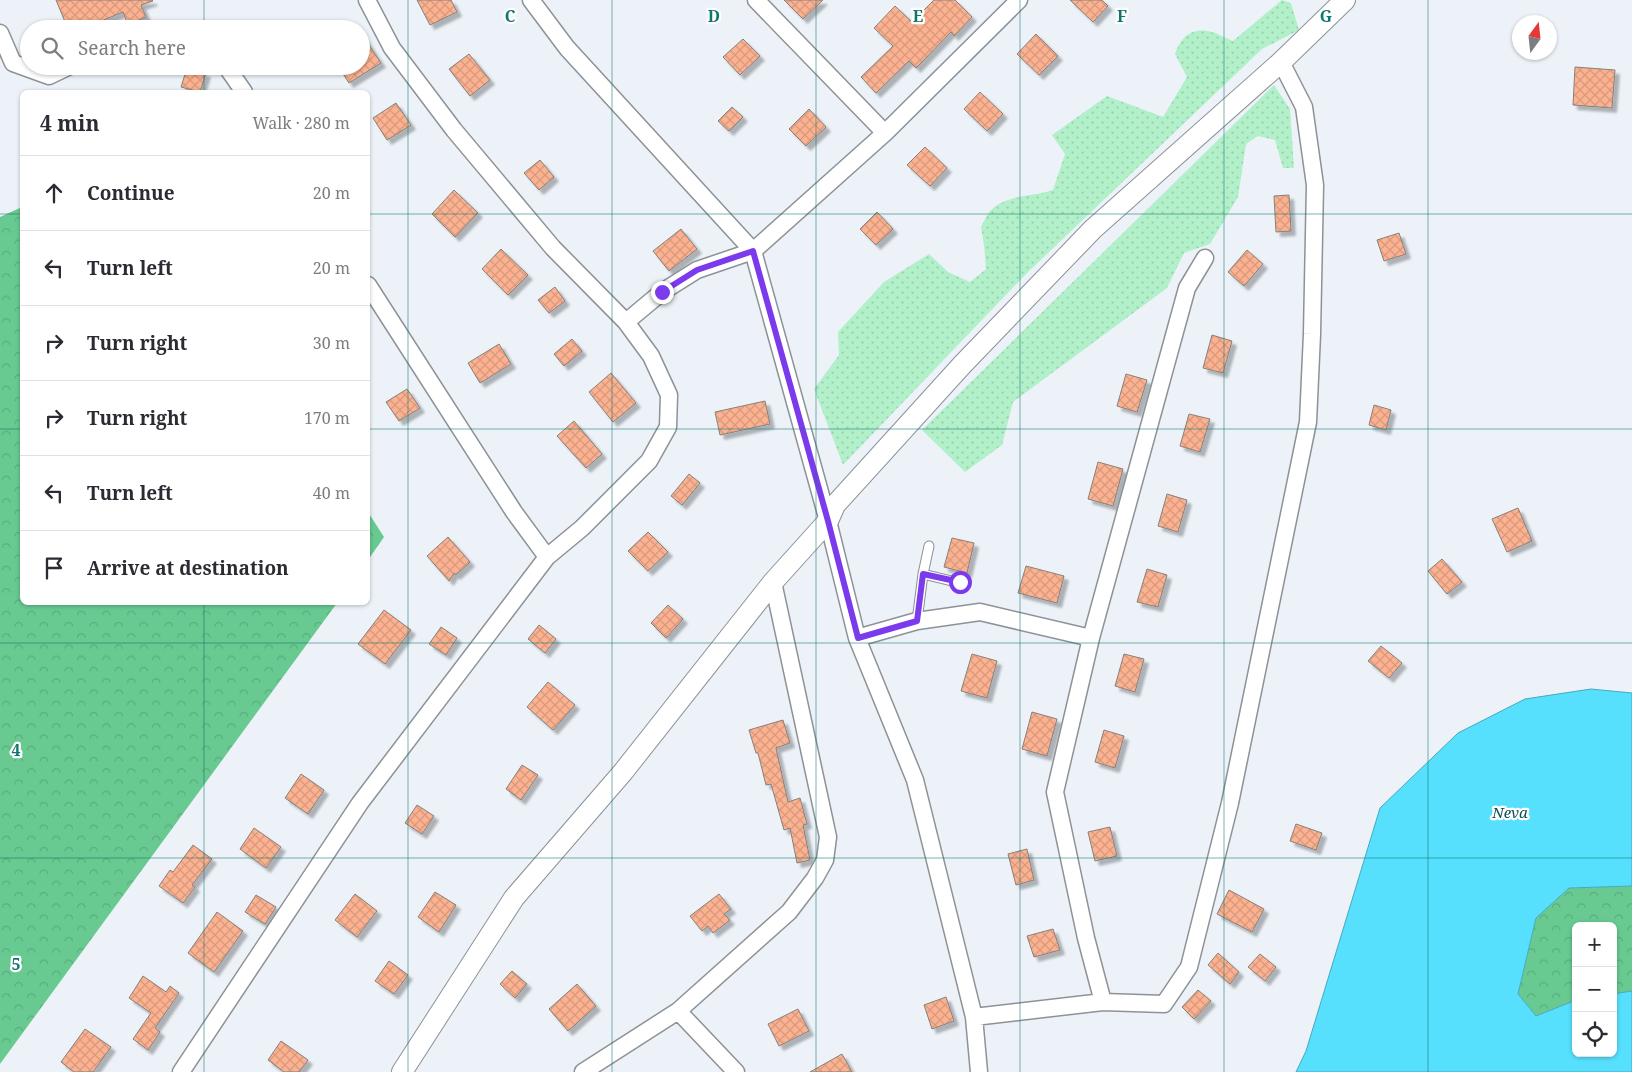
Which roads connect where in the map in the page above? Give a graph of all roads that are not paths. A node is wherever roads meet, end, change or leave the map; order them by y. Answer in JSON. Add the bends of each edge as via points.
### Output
{"nodes":[{"id":1,"x":367,"y":0,"type":"edge"},
{"id":2,"x":530,"y":0,"type":"edge"},
{"id":3,"x":756,"y":0,"type":"edge"},
{"id":4,"x":1019,"y":0,"type":"edge"},
{"id":5,"x":1345,"y":0,"type":"edge"},
{"id":6,"x":0,"y":33,"type":"edge"},
{"id":7,"x":1281,"y":62,"type":"junction"},
{"id":8,"x":20,"y":66,"type":"edge"},
{"id":9,"x":232,"y":75,"type":"edge"},
{"id":10,"x":243,"y":90,"type":"edge"},
{"id":11,"x":885,"y":133,"type":"junction"},
{"id":12,"x":753,"y":251,"type":"junction"},
{"id":13,"x":1205,"y":258,"type":"dead end"},
{"id":14,"x":370,"y":288,"type":"edge"},
{"id":15,"x":626,"y":322,"type":"junction"},
{"id":16,"x":828,"y":521,"type":"junction"},
{"id":17,"x":929,"y":546,"type":"dead end"},
{"id":18,"x":547,"y":557,"type":"junction"},
{"id":19,"x":923,"y":574,"type":"junction"},
{"id":20,"x":773,"y":582,"type":"junction"},
{"id":21,"x":960,"y":582,"type":"dead end"},
{"id":22,"x":917,"y":621,"type":"junction"},
{"id":23,"x":858,"y":638,"type":"junction"},
{"id":24,"x":1091,"y":638,"type":"junction"},
{"id":25,"x":1103,"y":1002,"type":"junction"},
{"id":26,"x":678,"y":1011,"type":"junction"},
{"id":27,"x":974,"y":1016,"type":"junction"},
{"id":28,"x":181,"y":1072,"type":"edge"},
{"id":29,"x":402,"y":1072,"type":"edge"},
{"id":30,"x":583,"y":1072,"type":"edge"},
{"id":31,"x":736,"y":1072,"type":"edge"},
{"id":32,"x":979,"y":1072,"type":"edge"}],
"edges":[{"from":1,"to":15,"type":"street","via":[[392,48],[454,130],[553,248]]},
{"from":2,"to":12,"type":"street","via":[[567,48]]},
{"from":3,"to":11,"type":"street"},
{"from":4,"to":11,"type":"street"},
{"from":5,"to":7,"type":"street"},
{"from":6,"to":8,"type":"street","via":[[13,63]]},
{"from":7,"to":16,"type":"street","via":[[1093,229],[834,505]]},
{"from":7,"to":25,"type":"street","via":[[1304,107],[1314,185],[1308,422],[1230,803],[1189,967],[1164,1004]]},
{"from":9,"to":10,"type":"street"},
{"from":11,"to":12,"type":"street"},
{"from":12,"to":15,"type":"street","via":[[697,270],[662,292]]},
{"from":12,"to":16,"type":"street"},
{"from":13,"to":24,"type":"street","via":[[1187,288]]},
{"from":14,"to":18,"type":"street","via":[[514,512]]},
{"from":15,"to":18,"type":"street","via":[[651,356],[669,395],[668,427],[649,461],[582,528]]},
{"from":16,"to":20,"type":"street"},
{"from":16,"to":23,"type":"street"},
{"from":17,"to":19,"type":"lane"},
{"from":18,"to":28,"type":"street","via":[[360,803]]},
{"from":19,"to":21,"type":"lane"},
{"from":19,"to":22,"type":"lane"},
{"from":20,"to":26,"type":"street","via":[[828,837],[824,860],[815,878],[789,912]]},
{"from":20,"to":29,"type":"street","via":[[623,772],[514,898]]},
{"from":22,"to":23,"type":"street"},
{"from":22,"to":24,"type":"street","via":[[980,612]]},
{"from":23,"to":27,"type":"street","via":[[915,780]]},
{"from":24,"to":25,"type":"street","via":[[1054,792]]},
{"from":25,"to":27,"type":"street"},
{"from":26,"to":30,"type":"street"},
{"from":26,"to":31,"type":"street"},
{"from":27,"to":32,"type":"street"}]}
